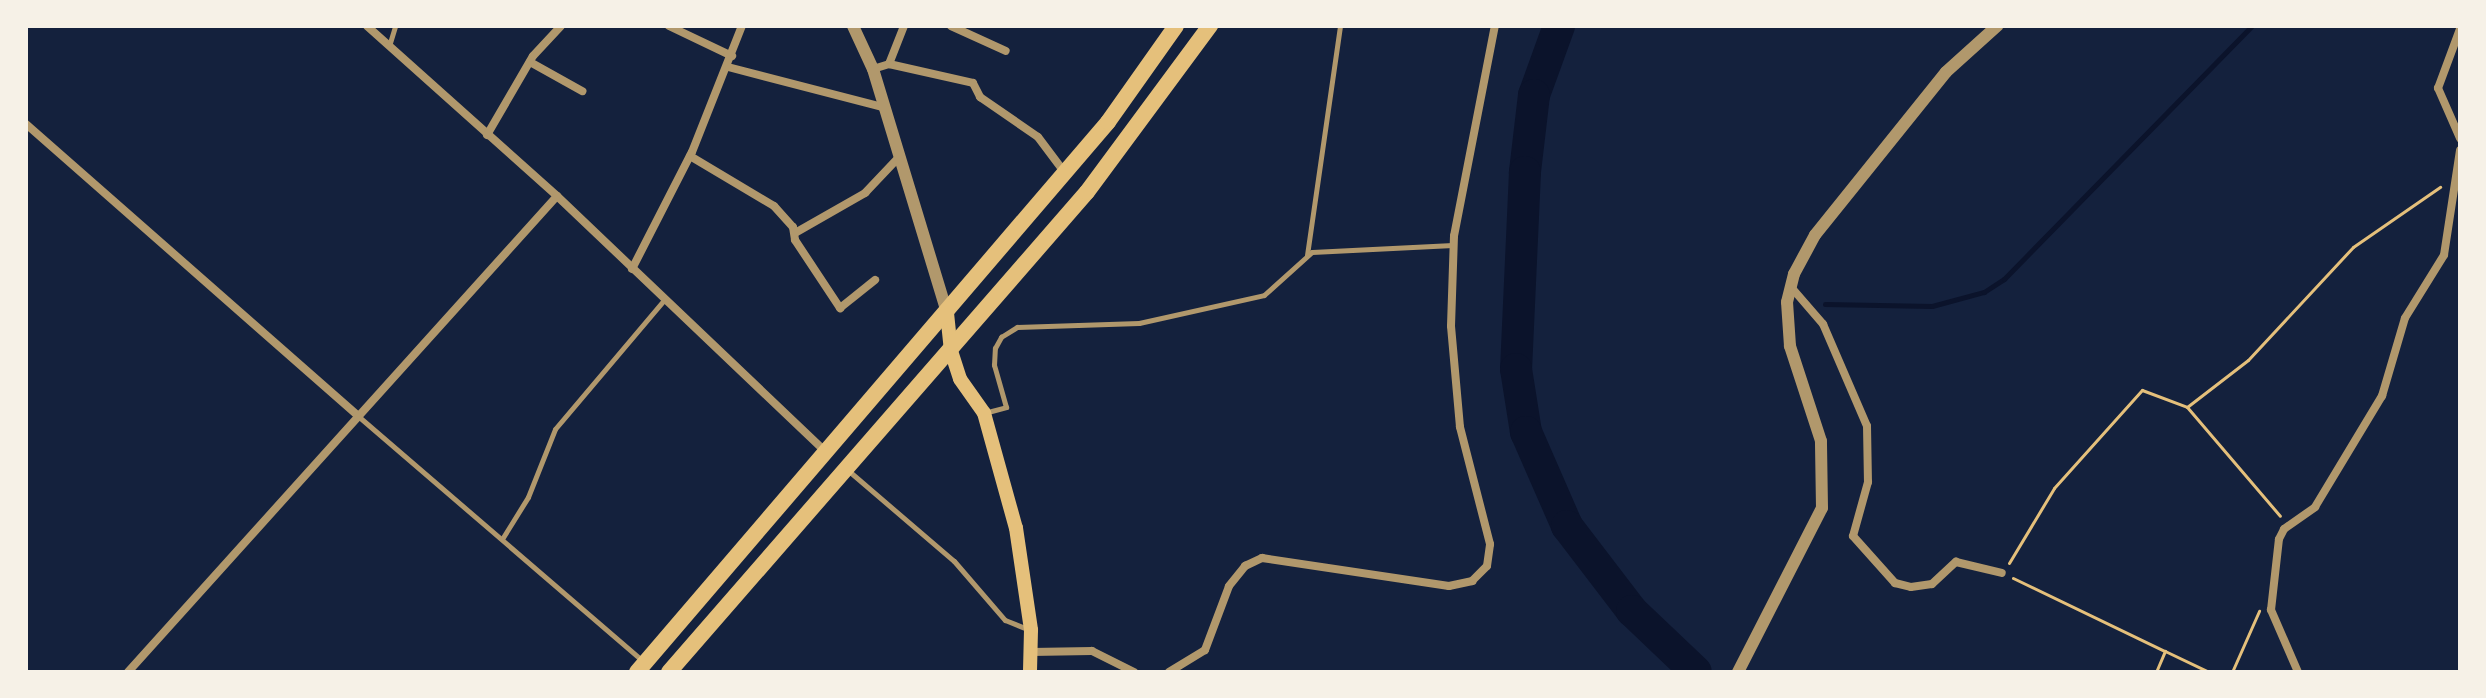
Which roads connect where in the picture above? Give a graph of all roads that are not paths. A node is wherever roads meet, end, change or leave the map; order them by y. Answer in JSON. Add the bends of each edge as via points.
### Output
{"nodes":[{"id":1,"x":367,"y":26,"type":"edge"},
{"id":2,"x":395,"y":26,"type":"edge"},
{"id":3,"x":561,"y":26,"type":"edge"},
{"id":4,"x":669,"y":26,"type":"edge"},
{"id":5,"x":742,"y":26,"type":"edge"},
{"id":6,"x":853,"y":26,"type":"edge"},
{"id":7,"x":904,"y":26,"type":"edge"},
{"id":8,"x":951,"y":26,"type":"edge"},
{"id":9,"x":1176,"y":26,"type":"edge"},
{"id":10,"x":1210,"y":26,"type":"edge"},
{"id":11,"x":1340,"y":26,"type":"edge"},
{"id":12,"x":1495,"y":26,"type":"edge"},
{"id":13,"x":1997,"y":26,"type":"edge"},
{"id":14,"x":2460,"y":29,"type":"edge"},
{"id":15,"x":388,"y":47,"type":"junction"},
{"id":16,"x":1006,"y":51,"type":"dead end"},
{"id":17,"x":732,"y":56,"type":"junction"},
{"id":18,"x":530,"y":62,"type":"junction"},
{"id":19,"x":889,"y":64,"type":"junction"},
{"id":20,"x":728,"y":67,"type":"junction"},
{"id":21,"x":873,"y":69,"type":"junction"},
{"id":22,"x":582,"y":91,"type":"dead end"},
{"id":23,"x":886,"y":108,"type":"junction"},
{"id":24,"x":26,"y":124,"type":"edge"},
{"id":25,"x":487,"y":135,"type":"junction"},
{"id":26,"x":2460,"y":138,"type":"edge"},
{"id":27,"x":2460,"y":150,"type":"edge"},
{"id":28,"x":690,"y":156,"type":"junction"},
{"id":29,"x":900,"y":156,"type":"junction"},
{"id":30,"x":1065,"y":173,"type":"junction"},
{"id":31,"x":557,"y":196,"type":"junction"},
{"id":32,"x":795,"y":233,"type":"junction"},
{"id":33,"x":1453,"y":245,"type":"junction"},
{"id":34,"x":1306,"y":256,"type":"junction"},
{"id":35,"x":632,"y":269,"type":"junction"},
{"id":36,"x":875,"y":280,"type":"dead end"},
{"id":37,"x":1791,"y":287,"type":"junction"},
{"id":38,"x":664,"y":300,"type":"junction"},
{"id":39,"x":947,"y":313,"type":"junction"},
{"id":40,"x":951,"y":351,"type":"junction"},
{"id":41,"x":984,"y":413,"type":"junction"},
{"id":42,"x":358,"y":416,"type":"junction"},
{"id":43,"x":825,"y":451,"type":"junction"},
{"id":44,"x":846,"y":469,"type":"junction"},
{"id":45,"x":502,"y":539,"type":"junction"},
{"id":46,"x":2002,"y":573,"type":"road end"},
{"id":47,"x":1031,"y":630,"type":"junction"},
{"id":48,"x":1031,"y":652,"type":"junction"},
{"id":49,"x":641,"y":667,"type":"edge"},
{"id":50,"x":128,"y":672,"type":"edge"},
{"id":51,"x":669,"y":672,"type":"edge"},
{"id":52,"x":1030,"y":672,"type":"edge"},
{"id":53,"x":1134,"y":672,"type":"edge"},
{"id":54,"x":1169,"y":672,"type":"edge"},
{"id":55,"x":1738,"y":672,"type":"edge"},
{"id":56,"x":2298,"y":672,"type":"edge"}],
"edges":[{"from":1,"to":15,"type":"street"},
{"from":2,"to":15,"type":"lane"},
{"from":3,"to":18,"type":"street"},
{"from":4,"to":17,"type":"street"},
{"from":5,"to":17,"type":"street"},
{"from":6,"to":21,"type":"street"},
{"from":7,"to":19,"type":"street"},
{"from":8,"to":16,"type":"street"},
{"from":9,"to":30,"type":"highway"},
{"from":10,"to":40,"type":"highway","via":[[1112,162]]},
{"from":11,"to":34,"type":"lane"},
{"from":12,"to":33,"type":"street"},
{"from":13,"to":37,"type":"street","via":[[1946,72],[1815,235]]},
{"from":14,"to":26,"type":"street","via":[[2438,88]]},
{"from":15,"to":25,"type":"street"},
{"from":17,"to":20,"type":"street"},
{"from":18,"to":22,"type":"street"},
{"from":18,"to":25,"type":"street"},
{"from":19,"to":21,"type":"street"},
{"from":19,"to":30,"type":"street","via":[[973,83],[980,97],[1038,137]]},
{"from":20,"to":23,"type":"street"},
{"from":20,"to":28,"type":"street"},
{"from":21,"to":23,"type":"street"},
{"from":23,"to":29,"type":"street"},
{"from":24,"to":42,"type":"street"},
{"from":25,"to":31,"type":"street"},
{"from":27,"to":56,"type":"street","via":[[2444,255],[2405,318],[2382,396],[2315,507],[2279,539],[2271,610]]},
{"from":28,"to":32,"type":"street","via":[[774,206]]},
{"from":28,"to":35,"type":"street"},
{"from":29,"to":32,"type":"street","via":[[865,193]]},
{"from":29,"to":39,"type":"street"},
{"from":30,"to":39,"type":"highway"},
{"from":31,"to":35,"type":"street"},
{"from":31,"to":42,"type":"street"},
{"from":32,"to":36,"type":"street","via":[[840,308]]},
{"from":33,"to":34,"type":"lane"},
{"from":33,"to":54,"type":"street","via":[[1451,326],[1460,427],[1490,544],[1487,566],[1472,581],[1449,586],[1262,558],[1245,566],[1229,586],[1205,650]]},
{"from":34,"to":41,"type":"lane","via":[[1264,295],[1157,320],[1017,327],[995,348],[994,365],[1006,407]]},
{"from":35,"to":38,"type":"street"},
{"from":37,"to":46,"type":"street","via":[[1823,324],[1867,426],[1868,482],[1853,536],[1895,583],[1911,587],[1932,584],[1956,562]]},
{"from":37,"to":55,"type":"street","via":[[1790,346],[1821,441],[1823,498],[1814,531]]},
{"from":38,"to":43,"type":"street"},
{"from":38,"to":45,"type":"lane","via":[[555,429],[528,497]]},
{"from":39,"to":40,"type":"main road"},
{"from":39,"to":43,"type":"highway"},
{"from":40,"to":41,"type":"main road","via":[[960,379]]},
{"from":40,"to":44,"type":"highway"},
{"from":41,"to":47,"type":"main road","via":[[1023,561]]},
{"from":42,"to":45,"type":"lane"},
{"from":42,"to":50,"type":"street"},
{"from":43,"to":49,"type":"highway"},
{"from":44,"to":47,"type":"lane","via":[[954,561],[1005,620]]},
{"from":44,"to":51,"type":"highway"},
{"from":45,"to":49,"type":"lane"},
{"from":47,"to":48,"type":"main road"},
{"from":48,"to":52,"type":"main road"},
{"from":48,"to":53,"type":"street","via":[[1092,651]]}]}
